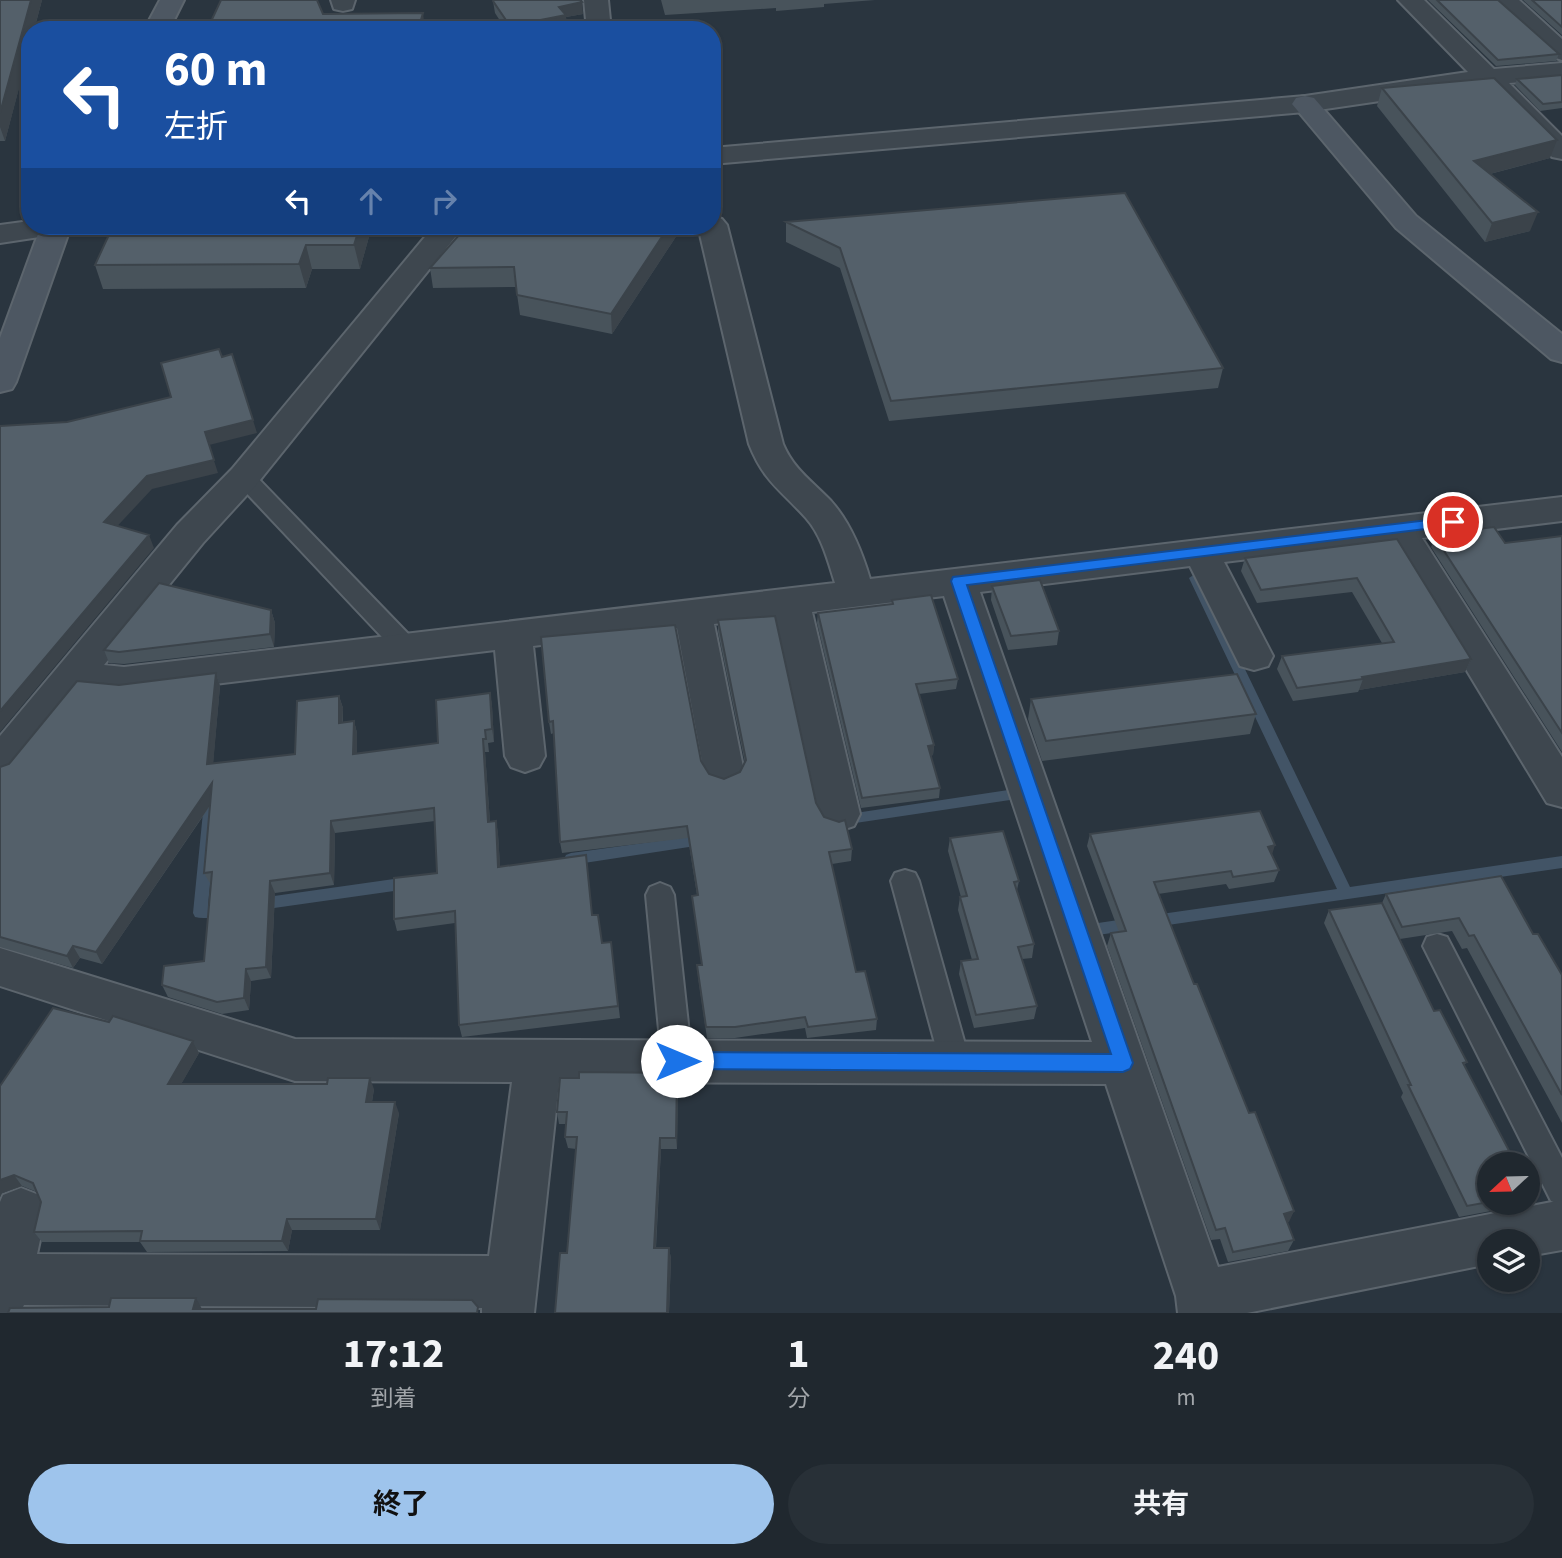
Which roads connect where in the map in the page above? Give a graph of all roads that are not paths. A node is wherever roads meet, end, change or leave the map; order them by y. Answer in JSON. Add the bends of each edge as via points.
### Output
{"nodes":[{"id":1,"x":172,"y":0,"type":"edge"},
{"id":2,"x":596,"y":0,"type":"edge"},
{"id":3,"x":1410,"y":0,"type":"edge"},
{"id":4,"x":1505,"y":0,"type":"edge"},
{"id":5,"x":161,"y":21,"type":"edge"},
{"id":6,"x":598,"y":21,"type":"edge"},
{"id":7,"x":1562,"y":52,"type":"edge"},
{"id":8,"x":1562,"y":71,"type":"edge"},
{"id":9,"x":1489,"y":78,"type":"junction"},
{"id":10,"x":1305,"y":104,"type":"junction"},
{"id":11,"x":1562,"y":151,"type":"edge"},
{"id":12,"x":721,"y":155,"type":"edge"},
{"id":13,"x":21,"y":231,"type":"edge"},
{"id":14,"x":0,"y":234,"type":"edge"},
{"id":15,"x":53,"y":235,"type":"edge"},
{"id":16,"x":442,"y":235,"type":"edge"},
{"id":17,"x":714,"y":235,"type":"edge"},
{"id":18,"x":1562,"y":352,"type":"edge"},
{"id":19,"x":0,"y":382,"type":"edge"},
{"id":20,"x":244,"y":477,"type":"junction"},
{"id":21,"x":1562,"y":509,"type":"edge"},
{"id":22,"x":1398,"y":528,"type":"junction"},
{"id":23,"x":1201,"y":552,"type":"junction"},
{"id":24,"x":958,"y":581,"type":"junction"},
{"id":25,"x":856,"y":592,"type":"junction"},
{"id":26,"x":790,"y":600,"type":"junction"},
{"id":27,"x":693,"y":612,"type":"junction"},
{"id":28,"x":513,"y":634,"type":"junction"},
{"id":29,"x":407,"y":647,"type":"junction"},
{"id":30,"x":1254,"y":656,"type":"dead end"},
{"id":31,"x":75,"y":676,"type":"junction"},
{"id":32,"x":525,"y":756,"type":"dead end"},
{"id":33,"x":0,"y":764,"type":"edge"},
{"id":34,"x":724,"y":772,"type":"dead end"},
{"id":35,"x":1562,"y":791,"type":"edge"},
{"id":36,"x":839,"y":814,"type":"dead end"},
{"id":37,"x":905,"y":881,"type":"dead end"},
{"id":38,"x":660,"y":895,"type":"dead end"},
{"id":39,"x":1437,"y":946,"type":"dead end"},
{"id":40,"x":0,"y":967,"type":"edge"},
{"id":41,"x":538,"y":1060,"type":"junction"},
{"id":42,"x":677,"y":1061,"type":"junction"},
{"id":43,"x":955,"y":1062,"type":"junction"},
{"id":44,"x":1123,"y":1063,"type":"junction"},
{"id":45,"x":1562,"y":1190,"type":"edge"},
{"id":46,"x":21,"y":1212,"type":"dead end"},
{"id":47,"x":1562,"y":1225,"type":"edge"},
{"id":48,"x":4,"y":1289,"type":"edge"},
{"id":49,"x":510,"y":1297,"type":"edge"},
{"id":50,"x":1203,"y":1304,"type":"edge"}],
"edges":[{"from":1,"to":5,"type":"street"},
{"from":2,"to":6,"type":"street"},
{"from":3,"to":9,"type":"street"},
{"from":4,"to":7,"type":"street"},
{"from":8,"to":9,"type":"street"},
{"from":9,"to":10,"type":"street"},
{"from":9,"to":11,"type":"street"},
{"from":10,"to":12,"type":"street"},
{"from":10,"to":18,"type":"street","via":[[1406,222]]},
{"from":13,"to":14,"type":"street"},
{"from":15,"to":19,"type":"street"},
{"from":16,"to":20,"type":"street"},
{"from":17,"to":25,"type":"street","via":[[766,444],[790,484],[820,511],[842,548]]},
{"from":20,"to":29,"type":"lane"},
{"from":20,"to":31,"type":"street","via":[[190,534]]},
{"from":21,"to":22,"type":"street"},
{"from":22,"to":23,"type":"street"},
{"from":22,"to":35,"type":"street"},
{"from":23,"to":24,"type":"street"},
{"from":23,"to":30,"type":"street"},
{"from":24,"to":25,"type":"street"},
{"from":24,"to":44,"type":"street"},
{"from":25,"to":26,"type":"street"},
{"from":26,"to":27,"type":"street"},
{"from":26,"to":36,"type":"street"},
{"from":27,"to":28,"type":"street"},
{"from":27,"to":34,"type":"street"},
{"from":28,"to":29,"type":"street"},
{"from":28,"to":32,"type":"street"},
{"from":29,"to":31,"type":"street","via":[[124,681]]},
{"from":31,"to":33,"type":"street"},
{"from":37,"to":43,"type":"lane"},
{"from":38,"to":42,"type":"lane"},
{"from":39,"to":45,"type":"lane"},
{"from":40,"to":41,"type":"street","via":[[295,1060]]},
{"from":41,"to":42,"type":"street"},
{"from":41,"to":49,"type":"street"},
{"from":42,"to":43,"type":"street"},
{"from":43,"to":44,"type":"street"},
{"from":44,"to":50,"type":"street"},
{"from":46,"to":48,"type":"street"},
{"from":47,"to":50,"type":"street"},
{"from":48,"to":49,"type":"street"}]}
